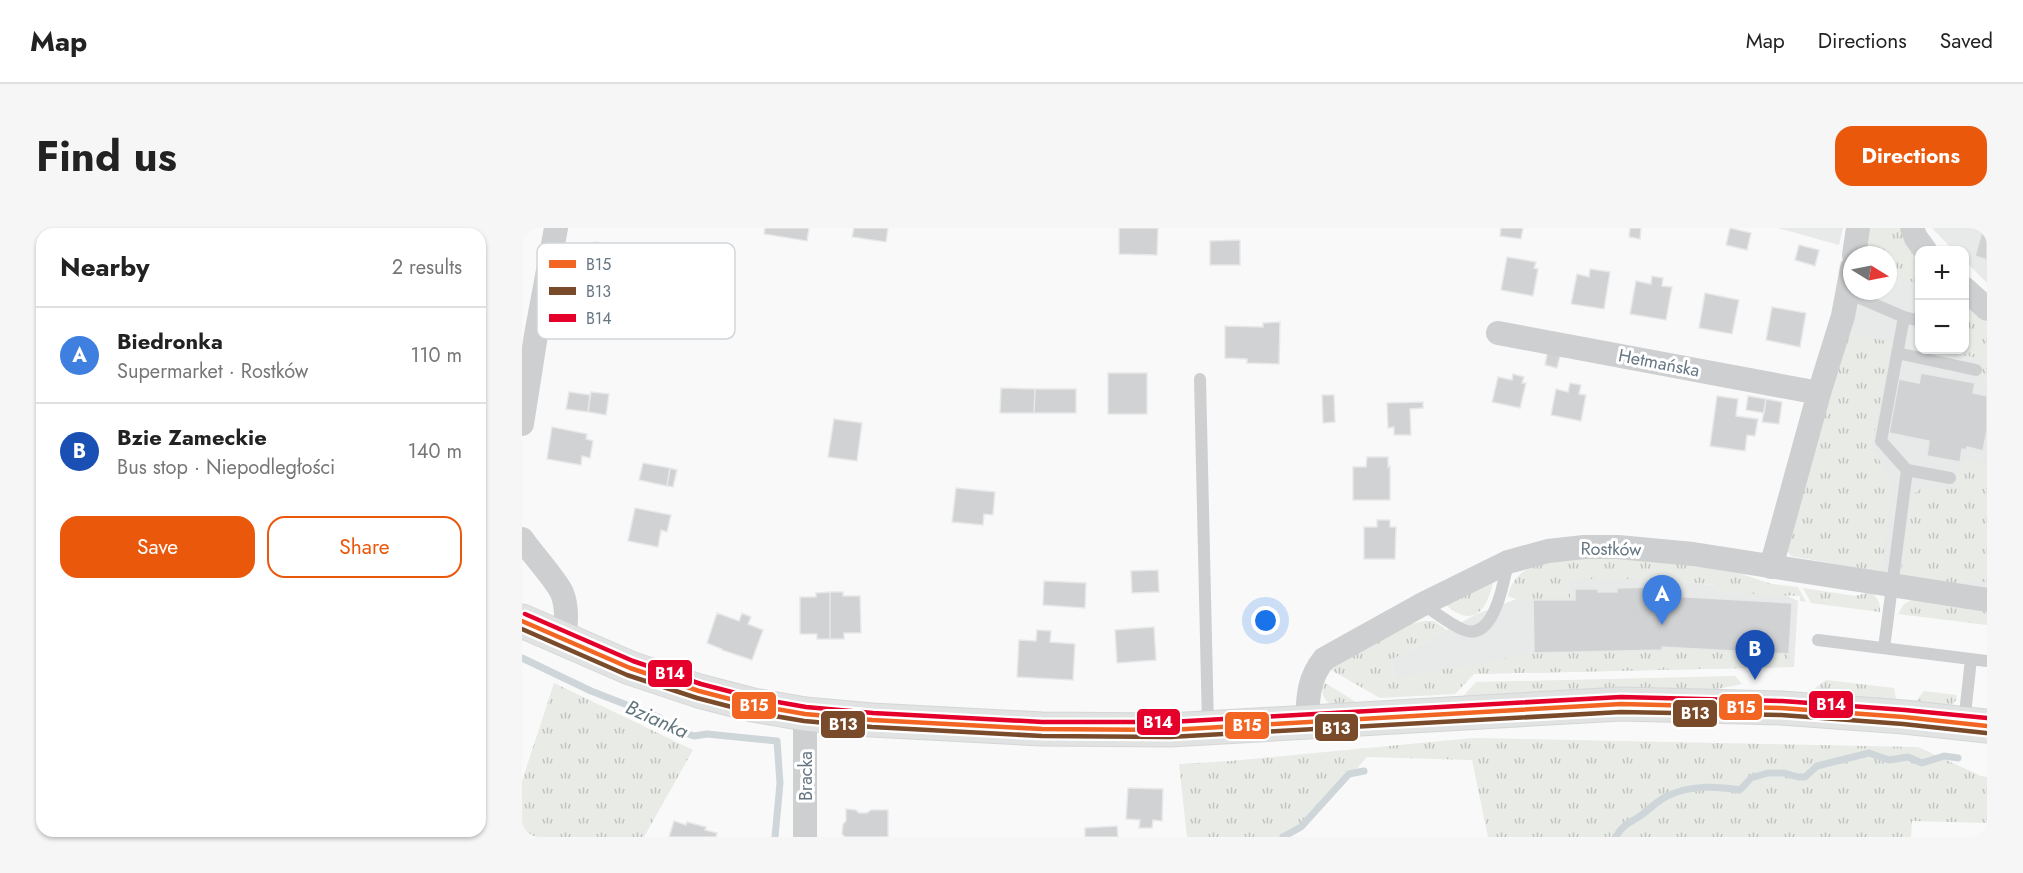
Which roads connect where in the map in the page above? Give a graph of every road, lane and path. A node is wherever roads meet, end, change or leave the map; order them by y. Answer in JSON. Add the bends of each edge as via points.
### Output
{"nodes":[{"id":1,"x":556,"y":228,"type":"edge"},
{"id":2,"x":1858,"y":228,"type":"edge"},
{"id":3,"x":1912,"y":228,"type":"edge"},
{"id":4,"x":553,"y":243,"type":"edge"},
{"id":5,"x":1855,"y":246,"type":"edge"},
{"id":6,"x":1922,"y":246,"type":"edge"},
{"id":7,"x":1969,"y":295,"type":"edge"},
{"id":8,"x":1846,"y":300,"type":"edge"},
{"id":9,"x":1864,"y":300,"type":"edge"},
{"id":10,"x":1987,"y":309,"type":"edge"},
{"id":11,"x":1904,"y":317,"type":"junction"},
{"id":12,"x":1915,"y":320,"type":"edge"},
{"id":13,"x":537,"y":330,"type":"edge"},
{"id":14,"x":1498,"y":333,"type":"dead end"},
{"id":15,"x":1897,"y":353,"type":"junction"},
{"id":16,"x":1976,"y":370,"type":"dead end"},
{"id":17,"x":1200,"y":379,"type":"dead end"},
{"id":18,"x":1819,"y":393,"type":"junction"},
{"id":19,"x":522,"y":424,"type":"edge"},
{"id":20,"x":1907,"y":470,"type":"junction"},
{"id":21,"x":1950,"y":478,"type":"dead end"},
{"id":22,"x":522,"y":539,"type":"edge"},
{"id":23,"x":1508,"y":562,"type":"junction"},
{"id":24,"x":1771,"y":567,"type":"junction"},
{"id":25,"x":1892,"y":585,"type":"junction"},
{"id":26,"x":1987,"y":600,"type":"edge"},
{"id":27,"x":1423,"y":604,"type":"junction"},
{"id":28,"x":522,"y":621,"type":"edge"},
{"id":29,"x":564,"y":640,"type":"junction"},
{"id":30,"x":1818,"y":640,"type":"dead end"},
{"id":31,"x":1884,"y":648,"type":"junction"},
{"id":32,"x":1971,"y":659,"type":"junction"},
{"id":33,"x":1987,"y":661,"type":"edge"},
{"id":34,"x":805,"y":714,"type":"junction"},
{"id":35,"x":1307,"y":722,"type":"junction"},
{"id":36,"x":1976,"y":724,"type":"edge"},
{"id":37,"x":1208,"y":727,"type":"junction"},
{"id":38,"x":805,"y":837,"type":"edge"}],
"edges":[{"from":1,"to":4,"type":"street"},
{"from":2,"to":5,"type":"street"},
{"from":3,"to":6,"type":"street"},
{"from":7,"to":10,"type":"street"},
{"from":8,"to":18,"type":"street"},
{"from":9,"to":11,"type":"lane"},
{"from":11,"to":12,"type":"lane"},
{"from":11,"to":15,"type":"lane"},
{"from":13,"to":19,"type":"street"},
{"from":14,"to":18,"type":"street","name":"Hetmańska"},
{"from":15,"to":16,"type":"lane"},
{"from":15,"to":20,"type":"lane","via":[[1881,441]]},
{"from":17,"to":37,"type":"lane"},
{"from":18,"to":24,"type":"street"},
{"from":20,"to":21,"type":"lane"},
{"from":20,"to":25,"type":"lane"},
{"from":22,"to":29,"type":"street","via":[[561,591],[567,620]]},
{"from":23,"to":24,"type":"street","name":"Rostków","via":[[1548,551],[1584,547],[1693,554]]},
{"from":23,"to":27,"type":"street","name":"Rostków"},
{"from":23,"to":27,"type":"lane","via":[[1495,612],[1474,631],[1465,631]]},
{"from":24,"to":25,"type":"street","name":"Rostków"},
{"from":25,"to":26,"type":"street","name":"Rostków"},
{"from":25,"to":31,"type":"lane"},
{"from":27,"to":35,"type":"street","name":"Rostków","via":[[1324,660],[1311,681]]},
{"from":28,"to":29,"type":"street"},
{"from":29,"to":34,"type":"street","via":[[699,691]]},
{"from":30,"to":31,"type":"lane"},
{"from":31,"to":32,"type":"lane"},
{"from":32,"to":33,"type":"lane"},
{"from":32,"to":36,"type":"lane"},
{"from":34,"to":37,"type":"street","via":[[1042,729]]},
{"from":34,"to":38,"type":"street","name":"Bracka"},
{"from":35,"to":36,"type":"street","via":[[1621,704],[1781,708]]},
{"from":35,"to":37,"type":"street"}]}
